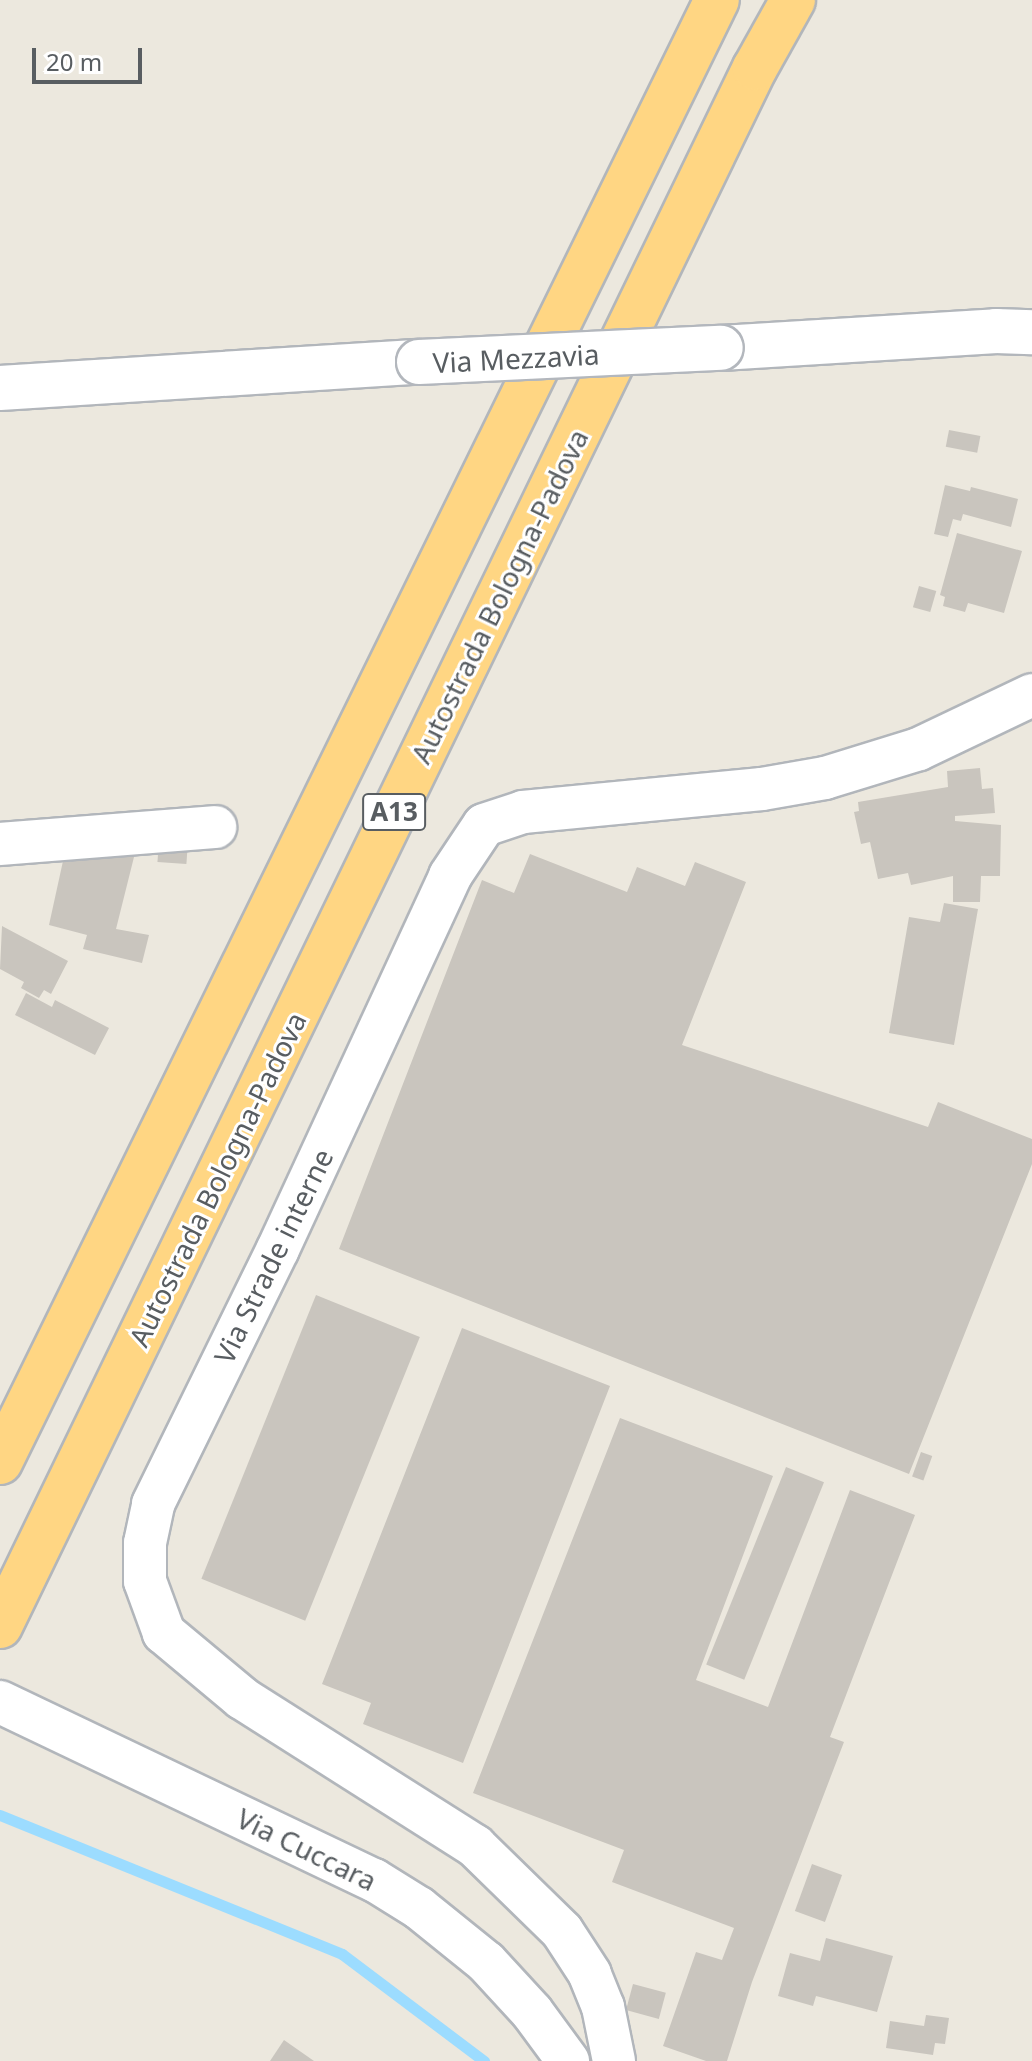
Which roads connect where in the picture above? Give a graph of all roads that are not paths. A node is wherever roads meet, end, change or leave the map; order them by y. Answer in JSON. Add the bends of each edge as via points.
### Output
{"nodes":[{"id":1,"x":717,"y":0,"type":"edge"},
{"id":2,"x":793,"y":0,"type":"edge"},
{"id":3,"x":1032,"y":332,"type":"edge"},
{"id":4,"x":0,"y":388,"type":"edge"},
{"id":5,"x":1032,"y":695,"type":"edge"},
{"id":6,"x":215,"y":827,"type":"dead end"},
{"id":7,"x":0,"y":844,"type":"edge"},
{"id":8,"x":0,"y":1462,"type":"edge"},
{"id":9,"x":0,"y":1626,"type":"edge"},
{"id":10,"x":0,"y":1702,"type":"edge"},
{"id":11,"x":568,"y":2061,"type":"edge"},
{"id":12,"x":614,"y":2061,"type":"edge"}],
"edges":[{"from":1,"to":8,"type":"highway","number":"A13"},
{"from":2,"to":9,"type":"highway","name":"Autostrada Bologna-Padova","number":"A13","via":[[741,97]]},
{"from":3,"to":4,"type":"main road","name":"Via Mezzavia","bridge":true},
{"from":5,"to":12,"type":"street","name":"Via Strade interne","via":[[919,749],[825,778],[523,812],[484,825],[450,876],[153,1504],[145,1581],[164,1633],[242,1698],[475,1846],[562,1931],[583,1963],[603,2007]]},
{"from":6,"to":7,"type":"street"},
{"from":10,"to":11,"type":"street","name":"Via Cuccara","via":[[374,1880],[419,1908],[486,1962]]}]}
